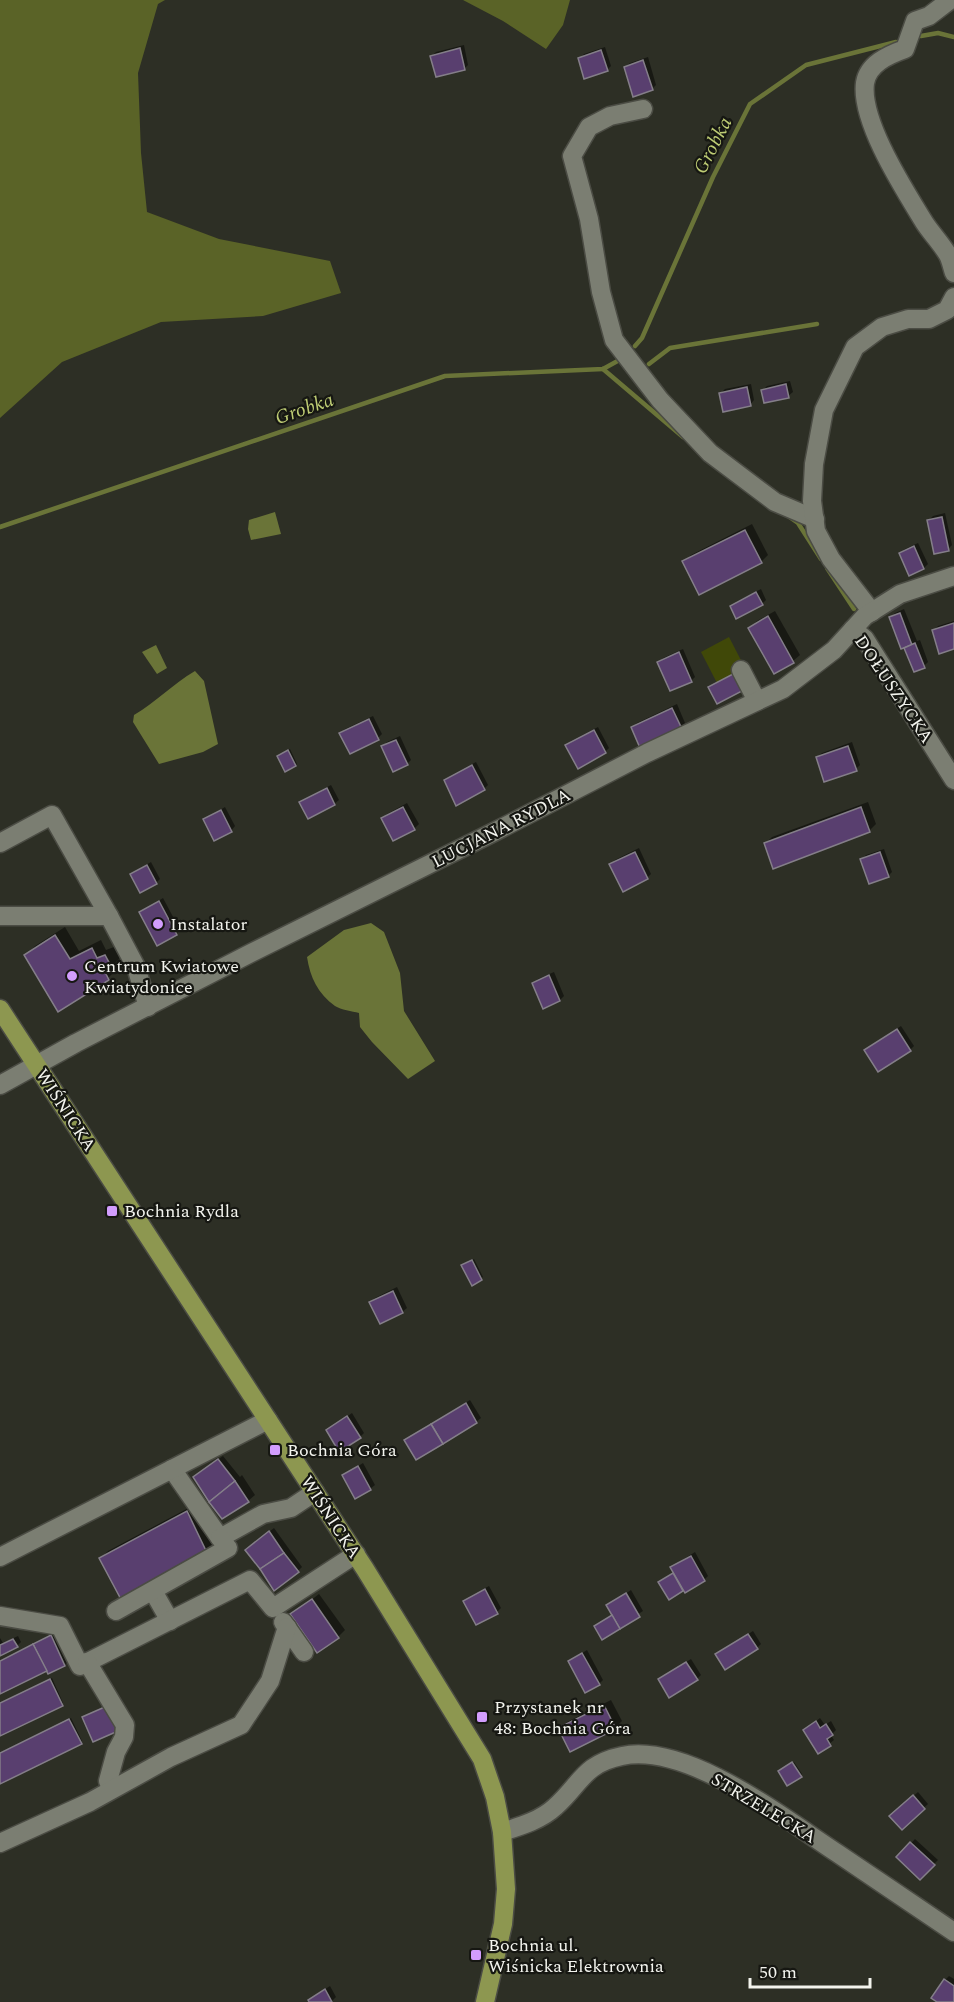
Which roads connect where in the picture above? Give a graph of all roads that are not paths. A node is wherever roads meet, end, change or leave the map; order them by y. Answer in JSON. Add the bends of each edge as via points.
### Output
{"nodes":[{"id":1,"x":950,"y":0,"type":"edge"},
{"id":2,"x":643,"y":109,"type":"dead end"},
{"id":3,"x":954,"y":273,"type":"edge"},
{"id":4,"x":954,"y":297,"type":"edge"},
{"id":5,"x":815,"y":519,"type":"junction"},
{"id":6,"x":954,"y":576,"type":"edge"},
{"id":7,"x":872,"y":612,"type":"junction"},
{"id":8,"x":853,"y":629,"type":"junction"},
{"id":9,"x":741,"y":670,"type":"dead end"},
{"id":10,"x":757,"y":701,"type":"junction"},
{"id":11,"x":954,"y":780,"type":"edge"},
{"id":12,"x":0,"y":843,"type":"edge"},
{"id":13,"x":0,"y":916,"type":"edge"},
{"id":14,"x":109,"y":916,"type":"junction"},
{"id":15,"x":148,"y":1007,"type":"junction"},
{"id":16,"x":0,"y":1010,"type":"edge"},
{"id":17,"x":37,"y":1066,"type":"junction"},
{"id":18,"x":0,"y":1085,"type":"edge"},
{"id":19,"x":268,"y":1420,"type":"junction"},
{"id":20,"x":172,"y":1469,"type":"junction"},
{"id":21,"x":315,"y":1492,"type":"junction"},
{"id":22,"x":220,"y":1538,"type":"junction"},
{"id":23,"x":356,"y":1554,"type":"junction"},
{"id":24,"x":0,"y":1557,"type":"edge"},
{"id":25,"x":153,"y":1591,"type":"junction"},
{"id":26,"x":273,"y":1608,"type":"junction"},
{"id":27,"x":116,"y":1611,"type":"dead end"},
{"id":28,"x":0,"y":1616,"type":"edge"},
{"id":29,"x":170,"y":1621,"type":"junction"},
{"id":30,"x":286,"y":1627,"type":"junction"},
{"id":31,"x":303,"y":1652,"type":"dead end"},
{"id":32,"x":87,"y":1662,"type":"junction"},
{"id":33,"x":112,"y":1789,"type":"junction"},
{"id":34,"x":502,"y":1832,"type":"junction"},
{"id":35,"x":0,"y":1843,"type":"edge"},
{"id":36,"x":954,"y":1932,"type":"edge"},
{"id":37,"x":485,"y":2002,"type":"edge"}],
"edges":[{"from":1,"to":3,"type":"street","via":[[915,21],[905,49],[886,56],[874,66],[865,82],[866,106],[878,140],[925,224],[948,256]]},
{"from":2,"to":5,"type":"street","via":[[610,116],[589,127],[572,156],[614,340],[660,400],[710,453],[775,502]]},
{"from":4,"to":5,"type":"street","name":"DOŁUSZYCKA","via":[[948,310],[929,319],[908,319],[882,327],[855,347],[824,410],[814,464]]},
{"from":5,"to":7,"type":"street","name":"DOŁUSZYCKA","via":[[816,531],[831,559]]},
{"from":6,"to":7,"type":"street","name":"LUCJANA RYDLA","via":[[900,594]]},
{"from":7,"to":8,"type":"street","name":"LUCJANA RYDLA"},
{"from":8,"to":10,"type":"street","name":"LUCJANA RYDLA","via":[[834,650],[783,688]]},
{"from":8,"to":11,"type":"street","name":"DOŁUSZYCKA","via":[[865,639]]},
{"from":9,"to":10,"type":"street"},
{"from":10,"to":15,"type":"street","name":"LUCJANA RYDLA"},
{"from":12,"to":14,"type":"street","via":[[52,814]]},
{"from":13,"to":14,"type":"street"},
{"from":14,"to":15,"type":"street","via":[[136,967]]},
{"from":15,"to":17,"type":"street","name":"LUCJANA RYDLA"},
{"from":16,"to":17,"type":"main road","name":"WIŚNICKA"},
{"from":17,"to":18,"type":"street","name":"LUCJANA RYDLA"},
{"from":17,"to":19,"type":"main road","name":"WIŚNICKA"},
{"from":19,"to":20,"type":"street"},
{"from":19,"to":21,"type":"main road","name":"WIŚNICKA"},
{"from":20,"to":22,"type":"street"},
{"from":20,"to":24,"type":"street"},
{"from":21,"to":22,"type":"street","via":[[291,1508],[263,1514]]},
{"from":21,"to":23,"type":"main road","name":"WIŚNICKA"},
{"from":22,"to":25,"type":"street","via":[[228,1548]]},
{"from":23,"to":26,"type":"street"},
{"from":23,"to":34,"type":"main road","name":"WIŚNICKA","via":[[482,1759]]},
{"from":25,"to":27,"type":"street"},
{"from":25,"to":29,"type":"street"},
{"from":26,"to":29,"type":"street","via":[[250,1580]]},
{"from":26,"to":30,"type":"street"},
{"from":28,"to":32,"type":"street","via":[[60,1626],[80,1666]]},
{"from":29,"to":32,"type":"street"},
{"from":30,"to":31,"type":"street"},
{"from":30,"to":33,"type":"street","via":[[270,1681],[241,1725]]},
{"from":32,"to":33,"type":"street","via":[[125,1725],[108,1781]]},
{"from":33,"to":35,"type":"street"},
{"from":34,"to":36,"type":"street","name":"STRZELECKA","via":[[538,1819],[555,1807],[584,1773],[604,1761],[624,1755],[659,1757],[714,1775]]},
{"from":34,"to":37,"type":"main road","name":"WIŚNICKA","via":[[506,1889],[503,1924]]}]}
